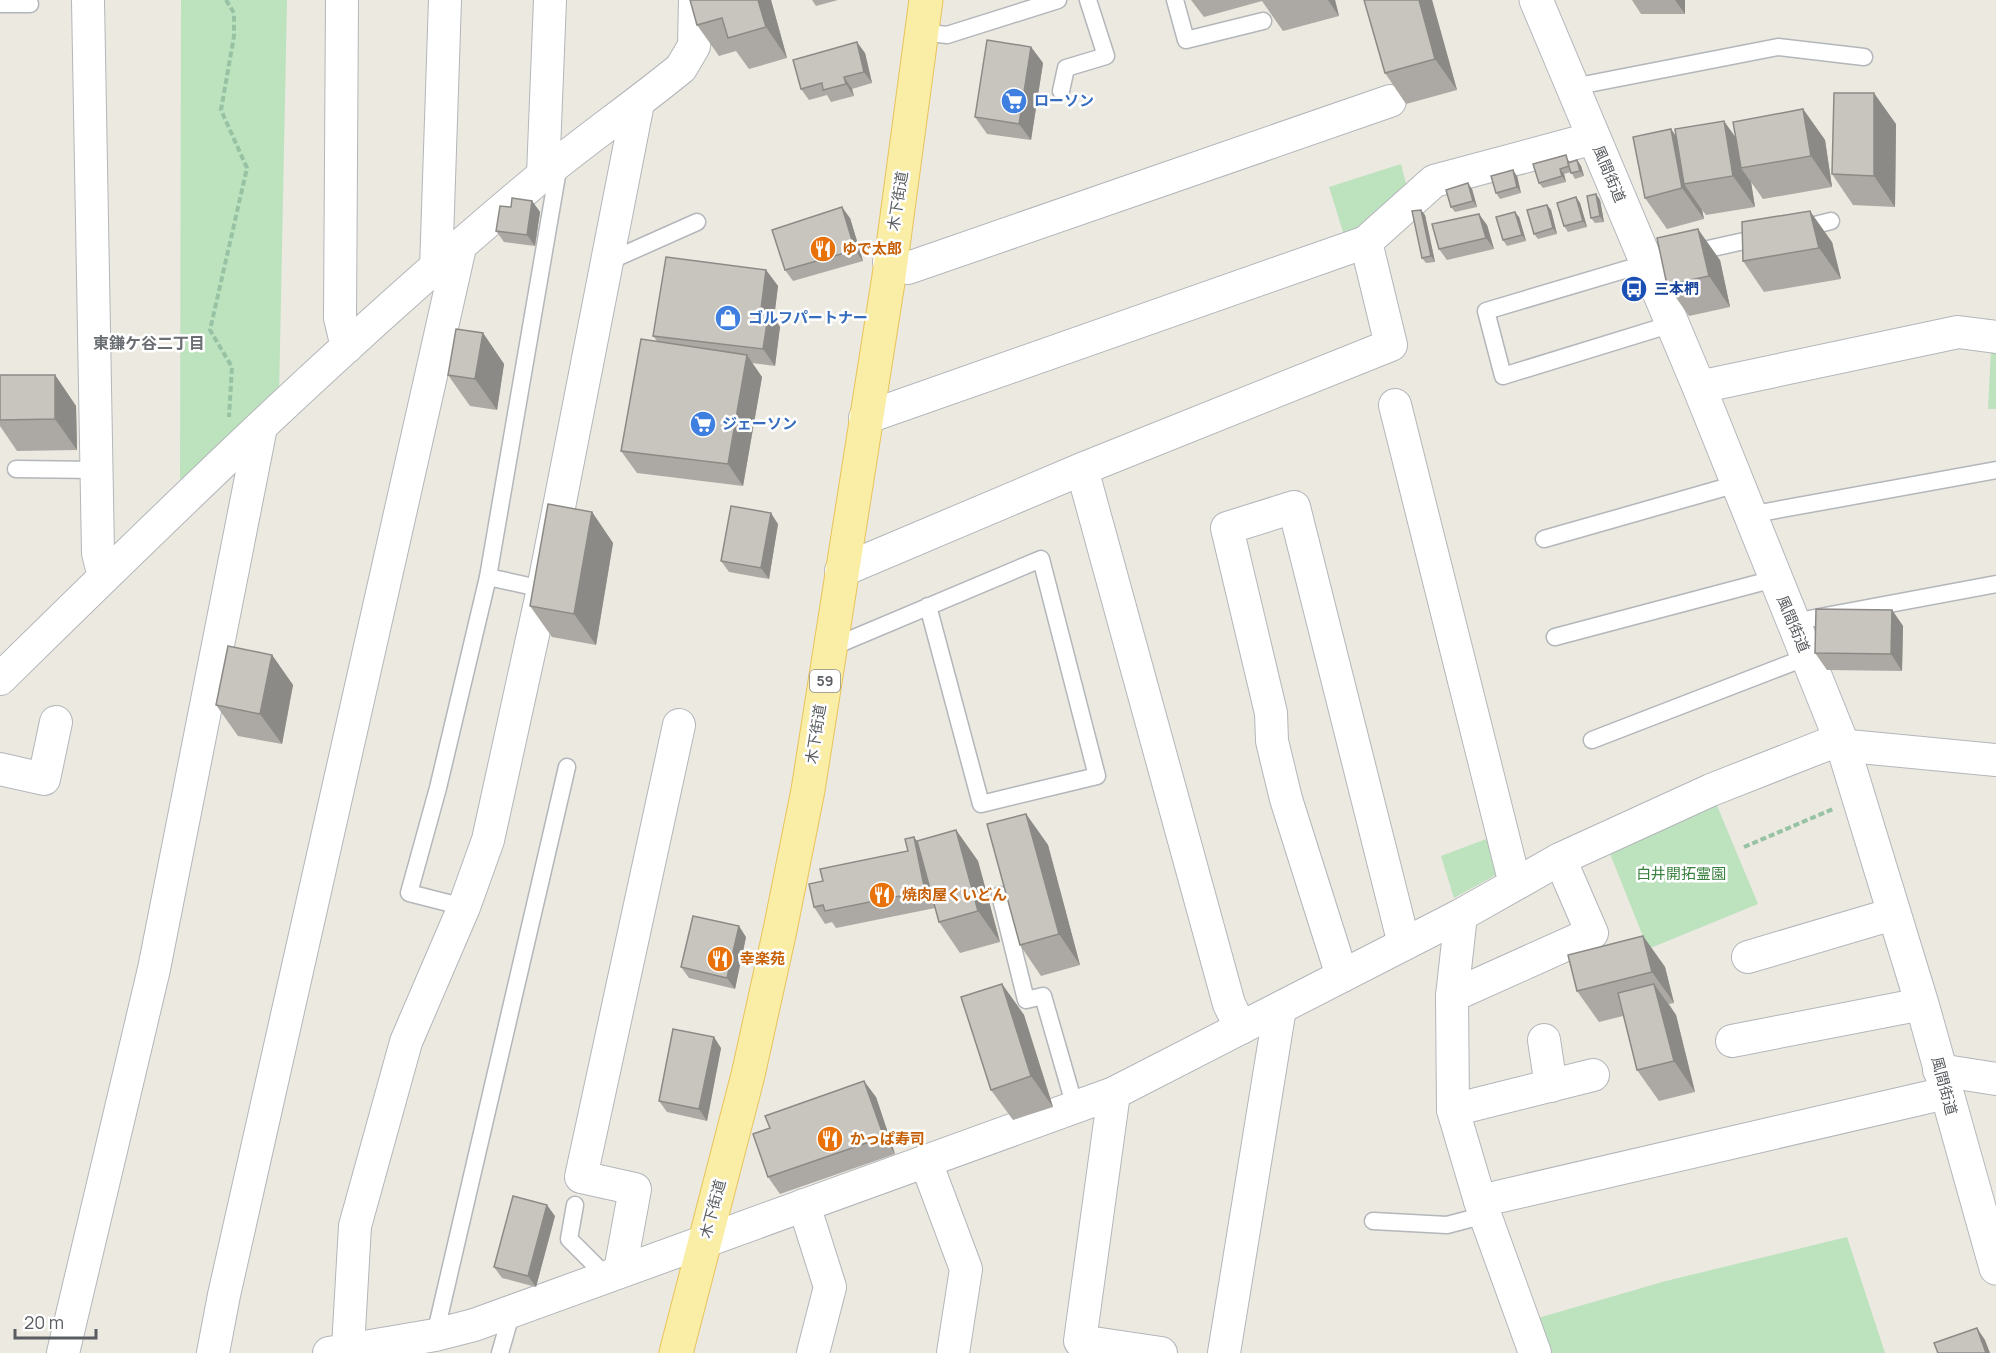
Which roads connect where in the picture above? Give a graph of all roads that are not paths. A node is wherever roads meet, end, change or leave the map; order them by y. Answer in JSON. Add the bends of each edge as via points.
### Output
{"nodes":[{"id":1,"x":88,"y":0,"type":"edge"},
{"id":2,"x":342,"y":0,"type":"edge"},
{"id":3,"x":445,"y":0,"type":"edge"},
{"id":4,"x":550,"y":0,"type":"edge"},
{"id":5,"x":696,"y":0,"type":"edge"},
{"id":6,"x":926,"y":0,"type":"edge"},
{"id":7,"x":1058,"y":0,"type":"edge"},
{"id":8,"x":1088,"y":0,"type":"edge"},
{"id":9,"x":1175,"y":0,"type":"edge"},
{"id":10,"x":1536,"y":0,"type":"edge"},
{"id":11,"x":0,"y":4,"type":"edge"},
{"id":12,"x":30,"y":4,"type":"dead end"},
{"id":13,"x":1263,"y":21,"type":"dead end"},
{"id":14,"x":921,"y":32,"type":"junction"},
{"id":15,"x":1864,"y":57,"type":"dead end"},
{"id":16,"x":1573,"y":87,"type":"junction"},
{"id":17,"x":1061,"y":91,"type":"dead end"},
{"id":18,"x":1390,"y":101,"type":"edge"},
{"id":19,"x":638,"y":103,"type":"junction"},
{"id":20,"x":1594,"y":138,"type":"junction"},
{"id":21,"x":551,"y":169,"type":"junction"},
{"id":22,"x":1831,"y":221,"type":"dead end"},
{"id":23,"x":696,"y":222,"type":"dead end"},
{"id":24,"x":1366,"y":242,"type":"junction"},
{"id":25,"x":460,"y":247,"type":"junction"},
{"id":26,"x":889,"y":262,"type":"junction"},
{"id":27,"x":606,"y":263,"type":"junction"},
{"id":28,"x":1647,"y":263,"type":"junction"},
{"id":29,"x":436,"y":269,"type":"junction"},
{"id":30,"x":1672,"y":324,"type":"junction"},
{"id":31,"x":1996,"y":337,"type":"edge"},
{"id":32,"x":347,"y":347,"type":"junction"},
{"id":33,"x":1699,"y":387,"type":"junction"},
{"id":34,"x":1395,"y":405,"type":"dead end"},
{"id":35,"x":865,"y":418,"type":"junction"},
{"id":36,"x":252,"y":435,"type":"junction"},
{"id":37,"x":16,"y":469,"type":"dead end"},
{"id":38,"x":1082,"y":469,"type":"junction"},
{"id":39,"x":97,"y":470,"type":"junction"},
{"id":40,"x":1996,"y":471,"type":"edge"},
{"id":41,"x":1737,"y":484,"type":"junction"},
{"id":42,"x":1749,"y":515,"type":"junction"},
{"id":43,"x":1544,"y":539,"type":"dead end"},
{"id":44,"x":841,"y":571,"type":"junction"},
{"id":45,"x":104,"y":577,"type":"junction"},
{"id":46,"x":488,"y":577,"type":"junction"},
{"id":47,"x":1774,"y":579,"type":"junction"},
{"id":48,"x":1996,"y":584,"type":"edge"},
{"id":49,"x":543,"y":589,"type":"junction"},
{"id":50,"x":928,"y":606,"type":"junction"},
{"id":51,"x":1793,"y":622,"type":"junction"},
{"id":52,"x":1555,"y":637,"type":"dead end"},
{"id":53,"x":830,"y":648,"type":"junction"},
{"id":54,"x":1807,"y":657,"type":"junction"},
{"id":55,"x":0,"y":679,"type":"edge"},
{"id":56,"x":56,"y":722,"type":"dead end"},
{"id":57,"x":679,"y":725,"type":"dead end"},
{"id":58,"x":1592,"y":740,"type":"dead end"},
{"id":59,"x":1842,"y":743,"type":"junction"},
{"id":60,"x":1996,"y":760,"type":"edge"},
{"id":61,"x":567,"y":767,"type":"dead end"},
{"id":62,"x":0,"y":769,"type":"edge"},
{"id":63,"x":1560,"y":860,"type":"junction"},
{"id":64,"x":1515,"y":884,"type":"junction"},
{"id":65,"x":1000,"y":895,"type":"edge"},
{"id":66,"x":464,"y":907,"type":"junction"},
{"id":67,"x":1893,"y":914,"type":"junction"},
{"id":68,"x":1461,"y":915,"type":"junction"},
{"id":69,"x":1404,"y":944,"type":"junction"},
{"id":70,"x":1748,"y":957,"type":"dead end"},
{"id":71,"x":1342,"y":976,"type":"junction"},
{"id":72,"x":1452,"y":996,"type":"junction"},
{"id":73,"x":1922,"y":1004,"type":"junction"},
{"id":74,"x":1280,"y":1008,"type":"junction"},
{"id":75,"x":1241,"y":1028,"type":"junction"},
{"id":76,"x":1544,"y":1040,"type":"dead end"},
{"id":77,"x":1732,"y":1041,"type":"dead end"},
{"id":78,"x":1593,"y":1075,"type":"dead end"},
{"id":79,"x":1996,"y":1079,"type":"edge"},
{"id":80,"x":1943,"y":1081,"type":"junction"},
{"id":81,"x":1551,"y":1086,"type":"junction"},
{"id":82,"x":1114,"y":1093,"type":"junction"},
{"id":83,"x":1075,"y":1107,"type":"junction"},
{"id":84,"x":1453,"y":1110,"type":"junction"},
{"id":85,"x":926,"y":1162,"type":"junction"},
{"id":86,"x":1985,"y":1200,"type":"edge"},
{"id":87,"x":575,"y":1205,"type":"dead end"},
{"id":88,"x":804,"y":1205,"type":"junction"},
{"id":89,"x":1483,"y":1208,"type":"junction"},
{"id":90,"x":1373,"y":1221,"type":"dead end"},
{"id":91,"x":705,"y":1239,"type":"junction"},
{"id":92,"x":1996,"y":1268,"type":"edge"},
{"id":93,"x":613,"y":1273,"type":"junction"},
{"id":94,"x":512,"y":1311,"type":"junction"},
{"id":95,"x":435,"y":1335,"type":"junction"},
{"id":96,"x":398,"y":1347,"type":"edge"},
{"id":97,"x":338,"y":1351,"type":"edge"},
{"id":98,"x":63,"y":1353,"type":"edge"},
{"id":99,"x":213,"y":1353,"type":"edge"},
{"id":100,"x":500,"y":1353,"type":"edge"},
{"id":101,"x":676,"y":1353,"type":"edge"},
{"id":102,"x":813,"y":1353,"type":"edge"},
{"id":103,"x":953,"y":1353,"type":"edge"},
{"id":104,"x":1161,"y":1353,"type":"edge"},
{"id":105,"x":1224,"y":1353,"type":"edge"},
{"id":106,"x":1535,"y":1353,"type":"edge"}],
"edges":[{"from":1,"to":39,"type":"street"},
{"from":2,"to":32,"type":"street","via":[[340,318]]},
{"from":3,"to":29,"type":"street"},
{"from":4,"to":21,"type":"street"},
{"from":5,"to":19,"type":"street","via":[[694,46],[681,68]]},
{"from":6,"to":14,"type":"main road","name":"木下街道","number":"59"},
{"from":7,"to":14,"type":"lane","via":[[947,35]]},
{"from":8,"to":17,"type":"lane","via":[[1106,56],[1066,68]]},
{"from":9,"to":13,"type":"lane","via":[[1186,40]]},
{"from":10,"to":16,"type":"street","name":"風間街道"},
{"from":11,"to":12,"type":"lane"},
{"from":14,"to":26,"type":"main road","name":"木下街道","number":"59"},
{"from":15,"to":16,"type":"lane","via":[[1778,47]]},
{"from":16,"to":20,"type":"street","name":"風間街道"},
{"from":18,"to":26,"type":"street","via":[[908,268]]},
{"from":19,"to":21,"type":"street"},
{"from":19,"to":27,"type":"street"},
{"from":20,"to":24,"type":"street","via":[[1434,181]]},
{"from":20,"to":28,"type":"street","name":"風間街道"},
{"from":21,"to":25,"type":"street"},
{"from":21,"to":46,"type":"lane"},
{"from":22,"to":28,"type":"lane"},
{"from":23,"to":27,"type":"lane"},
{"from":24,"to":35,"type":"street"},
{"from":24,"to":38,"type":"street","via":[[1391,345]]},
{"from":25,"to":29,"type":"street"},
{"from":25,"to":99,"type":"street"},
{"from":26,"to":35,"type":"main road","name":"木下街道","number":"59"},
{"from":27,"to":49,"type":"street"},
{"from":28,"to":30,"type":"street","name":"風間街道"},
{"from":28,"to":30,"type":"lane","via":[[1486,311],[1503,376]]},
{"from":29,"to":32,"type":"street"},
{"from":30,"to":33,"type":"street","name":"風間街道"},
{"from":31,"to":33,"type":"street","via":[[1958,332]]},
{"from":32,"to":36,"type":"street"},
{"from":33,"to":41,"type":"street","name":"風間街道"},
{"from":34,"to":64,"type":"street"},
{"from":35,"to":44,"type":"main road","name":"木下街道","number":"59"},
{"from":36,"to":45,"type":"street"},
{"from":36,"to":98,"type":"street","via":[[154,969]]},
{"from":37,"to":39,"type":"lane"},
{"from":38,"to":44,"type":"street"},
{"from":38,"to":75,"type":"street","via":[[1229,1004]]},
{"from":39,"to":45,"type":"street","via":[[98,554]]},
{"from":40,"to":42,"type":"lane"},
{"from":41,"to":42,"type":"street","name":"風間街道"},
{"from":41,"to":43,"type":"lane"},
{"from":42,"to":47,"type":"street","name":"風間街道"},
{"from":44,"to":53,"type":"main road","name":"木下街道","number":"59"},
{"from":45,"to":55,"type":"street"},
{"from":46,"to":49,"type":"lane"},
{"from":46,"to":66,"type":"lane","via":[[410,893]]},
{"from":47,"to":51,"type":"street","name":"風間街道"},
{"from":47,"to":52,"type":"lane"},
{"from":48,"to":51,"type":"lane"},
{"from":49,"to":66,"type":"street","via":[[488,840]]},
{"from":50,"to":50,"type":"lane","via":[[981,804],[1097,776],[1041,559]]},
{"from":50,"to":53,"type":"lane"},
{"from":51,"to":54,"type":"street","name":"風間街道"},
{"from":53,"to":91,"type":"main road","name":"木下街道","number":"59","via":[[808,790],[780,930],[748,1075]]},
{"from":54,"to":58,"type":"lane"},
{"from":54,"to":59,"type":"street","name":"風間街道"},
{"from":56,"to":62,"type":"street","via":[[44,779]]},
{"from":57,"to":93,"type":"street","via":[[581,1177],[635,1189]]},
{"from":59,"to":60,"type":"street"},
{"from":59,"to":63,"type":"street","via":[[1828,744],[1711,790]]},
{"from":59,"to":67,"type":"street","name":"風間街道"},
{"from":61,"to":95,"type":"lane"},
{"from":63,"to":64,"type":"street"},
{"from":63,"to":72,"type":"street","via":[[1592,933]]},
{"from":64,"to":68,"type":"street"},
{"from":65,"to":83,"type":"lane","via":[[1026,1000],[1043,996]]},
{"from":66,"to":97,"type":"street","via":[[406,1042],[355,1226]]},
{"from":67,"to":70,"type":"street"},
{"from":67,"to":73,"type":"street","name":"風間街道"},
{"from":68,"to":69,"type":"street"},
{"from":68,"to":72,"type":"street"},
{"from":69,"to":71,"type":"street"},
{"from":69,"to":71,"type":"street","via":[[1294,507],[1227,528],[1272,713],[1272,741],[1286,799]]},
{"from":71,"to":74,"type":"street"},
{"from":72,"to":84,"type":"street"},
{"from":73,"to":77,"type":"street"},
{"from":73,"to":80,"type":"street","name":"風間街道"},
{"from":74,"to":75,"type":"street"},
{"from":74,"to":105,"type":"street"},
{"from":75,"to":82,"type":"street"},
{"from":76,"to":81,"type":"street"},
{"from":78,"to":81,"type":"street"},
{"from":79,"to":80,"type":"street"},
{"from":80,"to":86,"type":"street","name":"風間街道"},
{"from":80,"to":89,"type":"street"},
{"from":81,"to":84,"type":"street"},
{"from":82,"to":83,"type":"street"},
{"from":82,"to":104,"type":"street","via":[[1080,1341]]},
{"from":83,"to":85,"type":"street"},
{"from":84,"to":89,"type":"street"},
{"from":85,"to":88,"type":"street"},
{"from":85,"to":103,"type":"street","via":[[966,1269]]},
{"from":86,"to":92,"type":"street","name":"風間街道"},
{"from":87,"to":93,"type":"lane","via":[[569,1239]]},
{"from":88,"to":91,"type":"street"},
{"from":88,"to":102,"type":"street","via":[[830,1287]]},
{"from":89,"to":90,"type":"lane","via":[[1448,1225]]},
{"from":89,"to":106,"type":"street"},
{"from":91,"to":93,"type":"street"},
{"from":91,"to":101,"type":"main road","name":"木下街道","number":"59"},
{"from":93,"to":94,"type":"street"},
{"from":94,"to":95,"type":"street"},
{"from":94,"to":100,"type":"lane"},
{"from":95,"to":96,"type":"street"},
{"from":96,"to":97,"type":"street"}]}
